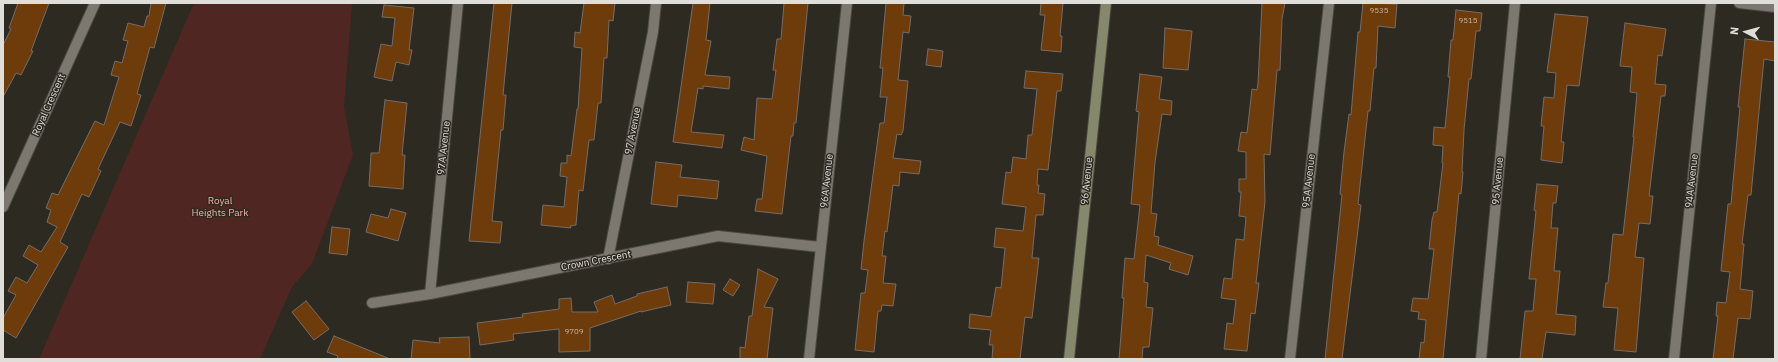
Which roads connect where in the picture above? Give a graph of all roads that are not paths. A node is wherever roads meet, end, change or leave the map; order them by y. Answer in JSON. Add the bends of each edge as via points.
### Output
{"nodes":[{"id":1,"x":95,"y":3,"type":"edge"},
{"id":2,"x":458,"y":3,"type":"edge"},
{"id":3,"x":656,"y":3,"type":"edge"},
{"id":4,"x":847,"y":3,"type":"edge"},
{"id":5,"x":1106,"y":3,"type":"edge"},
{"id":6,"x":1328,"y":3,"type":"edge"},
{"id":7,"x":1514,"y":3,"type":"edge"},
{"id":8,"x":1711,"y":3,"type":"edge"},
{"id":9,"x":1740,"y":3,"type":"edge"},
{"id":10,"x":1775,"y":7,"type":"edge"},
{"id":11,"x":3,"y":207,"type":"edge"},
{"id":12,"x":820,"y":247,"type":"junction"},
{"id":13,"x":608,"y":258,"type":"junction"},
{"id":14,"x":430,"y":294,"type":"junction"},
{"id":15,"x":372,"y":303,"type":"dead end"},
{"id":16,"x":809,"y":359,"type":"edge"},
{"id":17,"x":1069,"y":359,"type":"edge"},
{"id":18,"x":1290,"y":359,"type":"edge"},
{"id":19,"x":1481,"y":359,"type":"edge"},
{"id":20,"x":1674,"y":359,"type":"edge"}],
"edges":[{"from":1,"to":11,"type":"street","name":"Royal Crescent"},
{"from":2,"to":14,"type":"street","name":"97A Avenue"},
{"from":3,"to":13,"type":"street","name":"97 Avenue","via":[[653,32]]},
{"from":4,"to":12,"type":"street","name":"96A Avenue"},
{"from":5,"to":17,"type":"street","name":"96 Avenue"},
{"from":6,"to":18,"type":"street","name":"95A Avenue"},
{"from":7,"to":19,"type":"street","name":"95 Avenue"},
{"from":8,"to":20,"type":"street","name":"94A Avenue"},
{"from":9,"to":10,"type":"street"},
{"from":12,"to":13,"type":"street","name":"Crown Crescent","via":[[718,236]]},
{"from":12,"to":16,"type":"street","name":"96A Avenue"},
{"from":13,"to":14,"type":"street","name":"Crown Crescent"},
{"from":14,"to":15,"type":"street","name":"Crown Crescent"}]}
